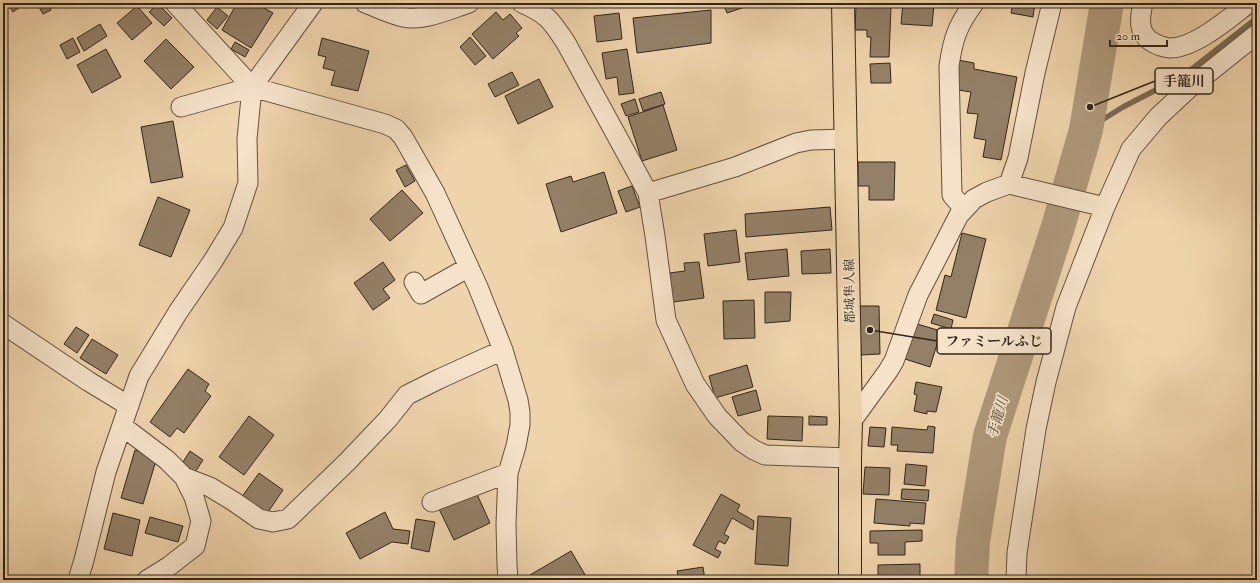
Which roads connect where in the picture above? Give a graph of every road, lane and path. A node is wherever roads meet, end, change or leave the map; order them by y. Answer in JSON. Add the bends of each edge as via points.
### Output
{"nodes":[{"id":1,"x":175,"y":3,"type":"edge"},
{"id":2,"x":314,"y":3,"type":"edge"},
{"id":3,"x":365,"y":3,"type":"edge"},
{"id":4,"x":469,"y":3,"type":"edge"},
{"id":5,"x":522,"y":3,"type":"edge"},
{"id":6,"x":843,"y":3,"type":"edge"},
{"id":7,"x":974,"y":3,"type":"edge"},
{"id":8,"x":1052,"y":3,"type":"edge"},
{"id":9,"x":1143,"y":3,"type":"edge"},
{"id":10,"x":1249,"y":3,"type":"edge"},
{"id":11,"x":1257,"y":34,"type":"edge"},
{"id":12,"x":252,"y":87,"type":"junction"},
{"id":13,"x":181,"y":107,"type":"dead end"},
{"id":14,"x":846,"y":140,"type":"junction"},
{"id":15,"x":1010,"y":184,"type":"junction"},
{"id":16,"x":648,"y":193,"type":"junction"},
{"id":17,"x":1105,"y":207,"type":"junction"},
{"id":18,"x":964,"y":209,"type":"junction"},
{"id":19,"x":469,"y":268,"type":"junction"},
{"id":20,"x":414,"y":282,"type":"dead end"},
{"id":21,"x":3,"y":324,"type":"edge"},
{"id":22,"x":503,"y":350,"type":"junction"},
{"id":23,"x":129,"y":406,"type":"junction"},
{"id":24,"x":851,"y":422,"type":"junction"},
{"id":25,"x":122,"y":426,"type":"junction"},
{"id":26,"x":850,"y":458,"type":"junction"},
{"id":27,"x":508,"y":473,"type":"junction"},
{"id":28,"x":184,"y":477,"type":"junction"},
{"id":29,"x":432,"y":502,"type":"dead end"},
{"id":30,"x":78,"y":580,"type":"edge"},
{"id":31,"x":147,"y":580,"type":"edge"},
{"id":32,"x":508,"y":580,"type":"edge"},
{"id":33,"x":850,"y":580,"type":"edge"},
{"id":34,"x":1016,"y":580,"type":"edge"}],
"edges":[{"from":1,"to":12,"type":"street"},
{"from":2,"to":12,"type":"street"},
{"from":3,"to":4,"type":"street","via":[[402,17],[416,18]]},
{"from":5,"to":16,"type":"street","via":[[544,14],[557,29]]},
{"from":6,"to":14,"type":"main road","name":"都城隼人線"},
{"from":7,"to":18,"type":"street","via":[[959,25],[949,66],[952,195]]},
{"from":8,"to":15,"type":"street"},
{"from":9,"to":10,"type":"street","via":[[1141,31],[1149,40],[1169,48],[1193,42]]},
{"from":11,"to":17,"type":"street","via":[[1188,89],[1158,117],[1131,149]]},
{"from":12,"to":13,"type":"street"},
{"from":12,"to":19,"type":"street","via":[[373,120],[396,129],[410,146],[435,193]]},
{"from":12,"to":23,"type":"street","via":[[247,139],[248,183],[233,228],[139,376]]},
{"from":14,"to":16,"type":"street","via":[[796,142],[735,167]]},
{"from":14,"to":24,"type":"main road","name":"都城隼人線"},
{"from":15,"to":17,"type":"street"},
{"from":15,"to":18,"type":"street","via":[[974,199]]},
{"from":16,"to":26,"type":"street","via":[[666,320],[705,401],[742,442],[765,455]]},
{"from":17,"to":34,"type":"street","via":[[1066,307],[1046,382],[1036,429],[1017,553]]},
{"from":18,"to":24,"type":"street","via":[[918,295],[894,361]]},
{"from":19,"to":20,"type":"street","via":[[421,294]]},
{"from":19,"to":22,"type":"street"},
{"from":21,"to":23,"type":"street"},
{"from":22,"to":27,"type":"street","via":[[521,418]]},
{"from":22,"to":28,"type":"street","via":[[407,395],[347,462],[288,519],[273,522],[259,519],[210,487]]},
{"from":23,"to":25,"type":"street"},
{"from":24,"to":26,"type":"main road","name":"都城隼人線"},
{"from":25,"to":28,"type":"street","via":[[167,460]]},
{"from":25,"to":30,"type":"street","via":[[106,472]]},
{"from":26,"to":33,"type":"main road","name":"都城隼人線"},
{"from":27,"to":29,"type":"street"},
{"from":27,"to":32,"type":"street"},
{"from":28,"to":31,"type":"street","via":[[201,521],[195,546]]}]}
